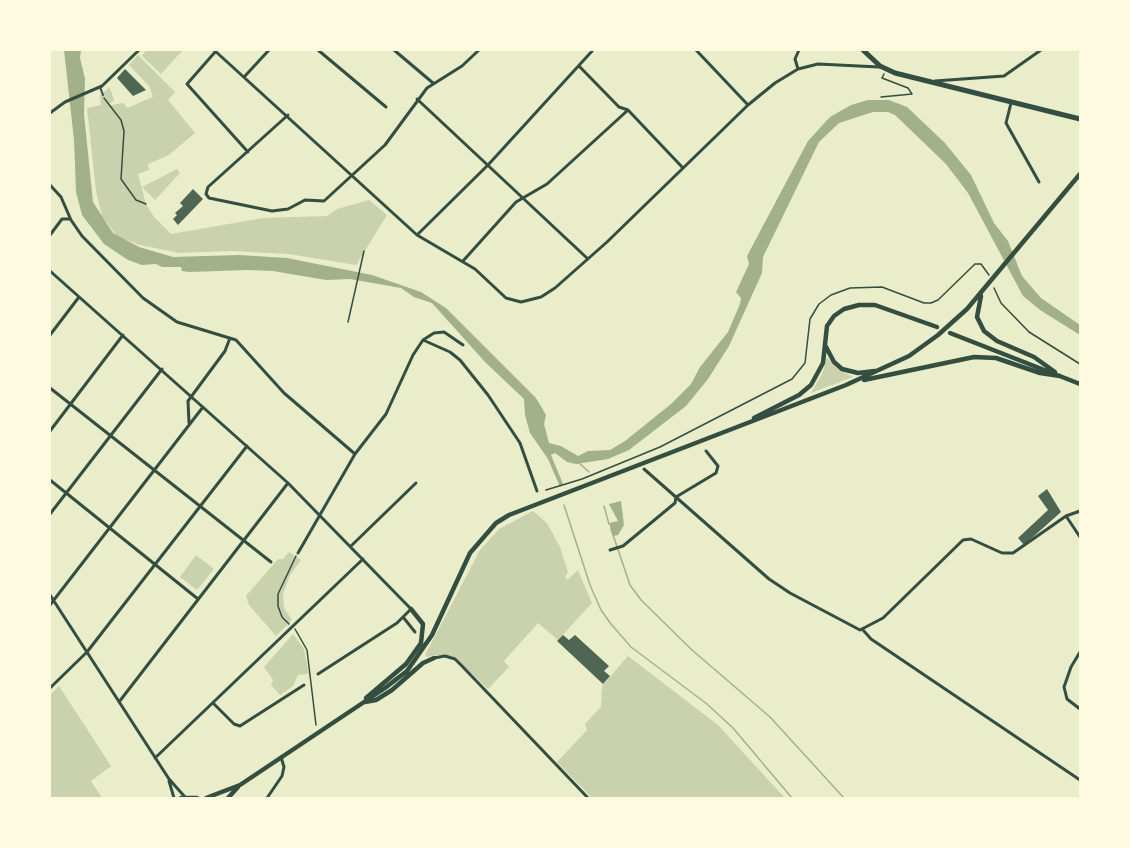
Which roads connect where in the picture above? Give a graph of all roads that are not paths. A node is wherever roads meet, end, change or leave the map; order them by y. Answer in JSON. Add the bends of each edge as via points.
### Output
{"nodes":[{"id":1,"x":139,"y":50,"type":"edge"},
{"id":2,"x":215,"y":50,"type":"edge"},
{"id":3,"x":269,"y":50,"type":"edge"},
{"id":4,"x":318,"y":50,"type":"edge"},
{"id":5,"x":394,"y":50,"type":"edge"},
{"id":6,"x":470,"y":50,"type":"edge"},
{"id":7,"x":479,"y":50,"type":"edge"},
{"id":8,"x":593,"y":50,"type":"edge"},
{"id":9,"x":696,"y":50,"type":"edge"},
{"id":10,"x":800,"y":50,"type":"edge"},
{"id":11,"x":863,"y":50,"type":"edge"},
{"id":12,"x":1041,"y":50,"type":"edge"},
{"id":13,"x":475,"y":54,"type":"junction"},
{"id":14,"x":579,"y":66,"type":"junction"},
{"id":15,"x":880,"y":66,"type":"junction"},
{"id":16,"x":798,"y":69,"type":"junction"},
{"id":17,"x":245,"y":76,"type":"junction"},
{"id":18,"x":967,"y":80,"type":"junction"},
{"id":19,"x":927,"y":81,"type":"junction"},
{"id":20,"x":433,"y":83,"type":"junction"},
{"id":21,"x":100,"y":87,"type":"junction"},
{"id":22,"x":965,"y":90,"type":"junction"},
{"id":23,"x":103,"y":95,"type":"road end"},
{"id":24,"x":417,"y":99,"type":"junction"},
{"id":25,"x":1011,"y":103,"type":"junction"},
{"id":26,"x":748,"y":105,"type":"junction"},
{"id":27,"x":386,"y":107,"type":"dead end"},
{"id":28,"x":628,"y":110,"type":"junction"},
{"id":29,"x":50,"y":113,"type":"edge"},
{"id":30,"x":288,"y":115,"type":"junction"},
{"id":31,"x":1077,"y":118,"type":"edge"},
{"id":32,"x":249,"y":152,"type":"junction"},
{"id":33,"x":488,"y":165,"type":"junction"},
{"id":34,"x":683,"y":168,"type":"junction"},
{"id":35,"x":1080,"y":174,"type":"edge"},
{"id":36,"x":353,"y":177,"type":"junction"},
{"id":37,"x":1039,"y":182,"type":"dead end"},
{"id":38,"x":50,"y":185,"type":"edge"},
{"id":39,"x":523,"y":198,"type":"junction"},
{"id":40,"x":71,"y":220,"type":"junction"},
{"id":41,"x":417,"y":234,"type":"junction"},
{"id":42,"x":50,"y":235,"type":"edge"},
{"id":43,"x":588,"y":259,"type":"junction"},
{"id":44,"x":462,"y":261,"type":"junction"},
{"id":45,"x":50,"y":271,"type":"edge"},
{"id":46,"x":984,"y":290,"type":"junction"},
{"id":47,"x":79,"y":297,"type":"junction"},
{"id":48,"x":937,"y":327,"type":"dead end"},
{"id":49,"x":950,"y":333,"type":"dead end"},
{"id":50,"x":50,"y":335,"type":"edge"},
{"id":51,"x":124,"y":335,"type":"junction"},
{"id":52,"x":231,"y":338,"type":"junction"},
{"id":53,"x":423,"y":340,"type":"junction"},
{"id":54,"x":824,"y":344,"type":"junction"},
{"id":55,"x":463,"y":345,"type":"dead end"},
{"id":56,"x":886,"y":368,"type":"junction"},
{"id":57,"x":162,"y":369,"type":"junction"},
{"id":58,"x":1060,"y":376,"type":"junction"},
{"id":59,"x":852,"y":382,"type":"junction"},
{"id":60,"x":1080,"y":384,"type":"edge"},
{"id":61,"x":50,"y":388,"type":"edge"},
{"id":62,"x":192,"y":397,"type":"junction"},
{"id":63,"x":70,"y":405,"type":"junction"},
{"id":64,"x":203,"y":407,"type":"junction"},
{"id":65,"x":189,"y":424,"type":"junction"},
{"id":66,"x":744,"y":424,"type":"junction"},
{"id":67,"x":50,"y":431,"type":"edge"},
{"id":68,"x":111,"y":436,"type":"junction"},
{"id":69,"x":247,"y":446,"type":"junction"},
{"id":70,"x":706,"y":451,"type":"dead end"},
{"id":71,"x":355,"y":454,"type":"junction"},
{"id":72,"x":153,"y":469,"type":"junction"},
{"id":73,"x":644,"y":469,"type":"dead end"},
{"id":74,"x":50,"y":480,"type":"edge"},
{"id":75,"x":288,"y":483,"type":"junction"},
{"id":76,"x":416,"y":483,"type":"dead end"},
{"id":77,"x":537,"y":491,"type":"dead end"},
{"id":78,"x":66,"y":493,"type":"junction"},
{"id":79,"x":676,"y":497,"type":"junction"},
{"id":80,"x":200,"y":505,"type":"junction"},
{"id":81,"x":1080,"y":511,"type":"edge"},
{"id":82,"x":50,"y":514,"type":"edge"},
{"id":83,"x":322,"y":515,"type":"junction"},
{"id":84,"x":1066,"y":516,"type":"junction"},
{"id":85,"x":109,"y":527,"type":"junction"},
{"id":86,"x":1080,"y":537,"type":"edge"},
{"id":87,"x":243,"y":540,"type":"junction"},
{"id":88,"x":351,"y":546,"type":"junction"},
{"id":89,"x":610,"y":550,"type":"dead end"},
{"id":90,"x":298,"y":553,"type":"road end"},
{"id":91,"x":363,"y":559,"type":"junction"},
{"id":92,"x":271,"y":562,"type":"dead end"},
{"id":93,"x":155,"y":564,"type":"junction"},
{"id":94,"x":50,"y":595,"type":"edge"},
{"id":95,"x":54,"y":599,"type":"junction"},
{"id":96,"x":198,"y":599,"type":"junction"},
{"id":97,"x":50,"y":605,"type":"edge"},
{"id":98,"x":411,"y":609,"type":"junction"},
{"id":99,"x":403,"y":617,"type":"junction"},
{"id":100,"x":863,"y":630,"type":"junction"},
{"id":101,"x":415,"y":632,"type":"dead end"},
{"id":102,"x":87,"y":652,"type":"junction"},
{"id":103,"x":1080,"y":652,"type":"edge"},
{"id":104,"x":434,"y":658,"type":"joint"},
{"id":105,"x":318,"y":674,"type":"dead end"},
{"id":106,"x":304,"y":685,"type":"dead end"},
{"id":107,"x":50,"y":688,"type":"edge"},
{"id":108,"x":118,"y":702,"type":"junction"},
{"id":109,"x":213,"y":703,"type":"junction"},
{"id":110,"x":363,"y":703,"type":"junction"},
{"id":111,"x":1080,"y":709,"type":"edge"},
{"id":112,"x":281,"y":757,"type":"junction"},
{"id":113,"x":156,"y":758,"type":"junction"},
{"id":114,"x":169,"y":779,"type":"junction"},
{"id":115,"x":1080,"y":780,"type":"edge"},
{"id":116,"x":240,"y":784,"type":"junction"},
{"id":117,"x":174,"y":798,"type":"edge"},
{"id":118,"x":183,"y":798,"type":"edge"},
{"id":119,"x":197,"y":798,"type":"edge"},
{"id":120,"x":206,"y":798,"type":"edge"},
{"id":121,"x":228,"y":798,"type":"edge"},
{"id":122,"x":267,"y":798,"type":"edge"},
{"id":123,"x":588,"y":798,"type":"edge"}],
"edges":[{"from":1,"to":21,"type":"street"},
{"from":2,"to":17,"type":"street"},
{"from":2,"to":32,"type":"street","via":[[187,84]]},
{"from":3,"to":17,"type":"street"},
{"from":4,"to":27,"type":"street"},
{"from":5,"to":20,"type":"street"},
{"from":6,"to":13,"type":"street"},
{"from":7,"to":13,"type":"street"},
{"from":8,"to":14,"type":"street"},
{"from":9,"to":26,"type":"street"},
{"from":10,"to":16,"type":"street","via":[[795,59]]},
{"from":11,"to":15,"type":"main road"},
{"from":12,"to":18,"type":"street","via":[[1004,76]]},
{"from":13,"to":20,"type":"street"},
{"from":14,"to":28,"type":"street","via":[[619,107]]},
{"from":14,"to":33,"type":"street"},
{"from":15,"to":16,"type":"street","via":[[828,63]]},
{"from":15,"to":19,"type":"main road"},
{"from":16,"to":26,"type":"street"},
{"from":17,"to":30,"type":"street"},
{"from":18,"to":19,"type":"street"},
{"from":18,"to":22,"type":"street"},
{"from":19,"to":22,"type":"main road"},
{"from":20,"to":24,"type":"street"},
{"from":21,"to":23,"type":"street"},
{"from":21,"to":29,"type":"street"},
{"from":22,"to":25,"type":"main road"},
{"from":24,"to":33,"type":"street"},
{"from":24,"to":36,"type":"street","via":[[391,138]]},
{"from":25,"to":31,"type":"main road"},
{"from":25,"to":37,"type":"street","via":[[1005,123]]},
{"from":26,"to":34,"type":"street"},
{"from":28,"to":34,"type":"street"},
{"from":28,"to":39,"type":"street","via":[[547,184]]},
{"from":30,"to":32,"type":"street"},
{"from":30,"to":36,"type":"street"},
{"from":32,"to":36,"type":"street","via":[[208,187],[206,195],[219,202],[279,211],[305,200],[324,201]]},
{"from":33,"to":39,"type":"street"},
{"from":33,"to":41,"type":"street"},
{"from":34,"to":43,"type":"street"},
{"from":35,"to":46,"type":"main road"},
{"from":36,"to":41,"type":"street"},
{"from":38,"to":40,"type":"street","via":[[61,197]]},
{"from":39,"to":43,"type":"street"},
{"from":39,"to":44,"type":"street"},
{"from":40,"to":42,"type":"street","via":[[62,219]]},
{"from":40,"to":52,"type":"street","via":[[97,254],[152,306],[188,327]]},
{"from":41,"to":44,"type":"street"},
{"from":43,"to":44,"type":"street","via":[[549,292],[521,302],[506,298]]},
{"from":45,"to":47,"type":"street"},
{"from":46,"to":56,"type":"main road","via":[[938,335]]},
{"from":46,"to":58,"type":"main road","via":[[977,312],[984,331]]},
{"from":47,"to":50,"type":"street"},
{"from":47,"to":51,"type":"street"},
{"from":48,"to":54,"type":"main road","via":[[882,307],[855,306],[830,320]]},
{"from":49,"to":58,"type":"main road"},
{"from":51,"to":57,"type":"street"},
{"from":51,"to":63,"type":"street"},
{"from":52,"to":62,"type":"street"},
{"from":52,"to":71,"type":"street","via":[[284,393]]},
{"from":53,"to":55,"type":"street","via":[[444,332]]},
{"from":53,"to":71,"type":"street","via":[[386,414]]},
{"from":53,"to":77,"type":"street","via":[[460,360],[488,395],[520,443]]},
{"from":54,"to":56,"type":"main road","via":[[834,362],[847,371],[861,374]]},
{"from":54,"to":66,"type":"main road","via":[[823,363],[812,385]]},
{"from":56,"to":59,"type":"main road"},
{"from":57,"to":62,"type":"street"},
{"from":57,"to":68,"type":"street"},
{"from":58,"to":59,"type":"main road","via":[[996,358],[974,357]]},
{"from":58,"to":60,"type":"main road"},
{"from":59,"to":66,"type":"main road"},
{"from":61,"to":63,"type":"street"},
{"from":62,"to":64,"type":"street"},
{"from":62,"to":65,"type":"street","via":[[188,401]]},
{"from":63,"to":67,"type":"street"},
{"from":63,"to":68,"type":"street"},
{"from":64,"to":65,"type":"street"},
{"from":64,"to":69,"type":"street"},
{"from":65,"to":72,"type":"street"},
{"from":66,"to":110,"type":"main road","via":[[509,515],[490,528],[472,548],[417,660]]},
{"from":68,"to":72,"type":"street"},
{"from":68,"to":78,"type":"street"},
{"from":69,"to":75,"type":"street"},
{"from":69,"to":80,"type":"street"},
{"from":70,"to":79,"type":"street","via":[[718,466],[716,473]]},
{"from":71,"to":83,"type":"street"},
{"from":72,"to":80,"type":"street"},
{"from":72,"to":85,"type":"street"},
{"from":73,"to":79,"type":"street"},
{"from":74,"to":78,"type":"street"},
{"from":75,"to":83,"type":"street"},
{"from":75,"to":87,"type":"street"},
{"from":76,"to":88,"type":"street"},
{"from":78,"to":82,"type":"street"},
{"from":78,"to":85,"type":"street"},
{"from":79,"to":89,"type":"street","via":[[675,503],[623,546]]},
{"from":79,"to":100,"type":"street","via":[[769,579],[845,624]]},
{"from":80,"to":87,"type":"street"},
{"from":80,"to":93,"type":"street"},
{"from":81,"to":84,"type":"street"},
{"from":83,"to":88,"type":"street"},
{"from":83,"to":90,"type":"street"},
{"from":84,"to":86,"type":"street"},
{"from":84,"to":100,"type":"street","via":[[1013,553],[963,540],[883,618]]},
{"from":85,"to":93,"type":"street"},
{"from":85,"to":95,"type":"street"},
{"from":87,"to":92,"type":"street"},
{"from":87,"to":96,"type":"street"},
{"from":88,"to":91,"type":"street"},
{"from":91,"to":98,"type":"street"},
{"from":91,"to":109,"type":"street"},
{"from":93,"to":96,"type":"street"},
{"from":93,"to":102,"type":"street"},
{"from":94,"to":95,"type":"street"},
{"from":95,"to":97,"type":"street"},
{"from":95,"to":102,"type":"street"},
{"from":96,"to":108,"type":"street"},
{"from":98,"to":99,"type":"street"},
{"from":98,"to":110,"type":"main road","via":[[423,624],[421,643],[406,664]]},
{"from":99,"to":101,"type":"street"},
{"from":99,"to":105,"type":"street"},
{"from":100,"to":115,"type":"street"},
{"from":102,"to":107,"type":"street"},
{"from":102,"to":108,"type":"street"},
{"from":103,"to":111,"type":"street","via":[[1064,687],[1067,699]]},
{"from":104,"to":110,"type":"main road","via":[[379,698]]},
{"from":104,"to":123,"type":"street","via":[[451,658],[462,666]]},
{"from":106,"to":109,"type":"street","via":[[240,726]]},
{"from":108,"to":113,"type":"street"},
{"from":109,"to":113,"type":"street"},
{"from":110,"to":112,"type":"main road"},
{"from":112,"to":116,"type":"main road"},
{"from":112,"to":122,"type":"street","via":[[282,776]]},
{"from":113,"to":114,"type":"street"},
{"from":114,"to":117,"type":"street"},
{"from":114,"to":118,"type":"street"},
{"from":116,"to":120,"type":"main road"},
{"from":116,"to":121,"type":"main road"},
{"from":118,"to":119,"type":"main road"}]}
